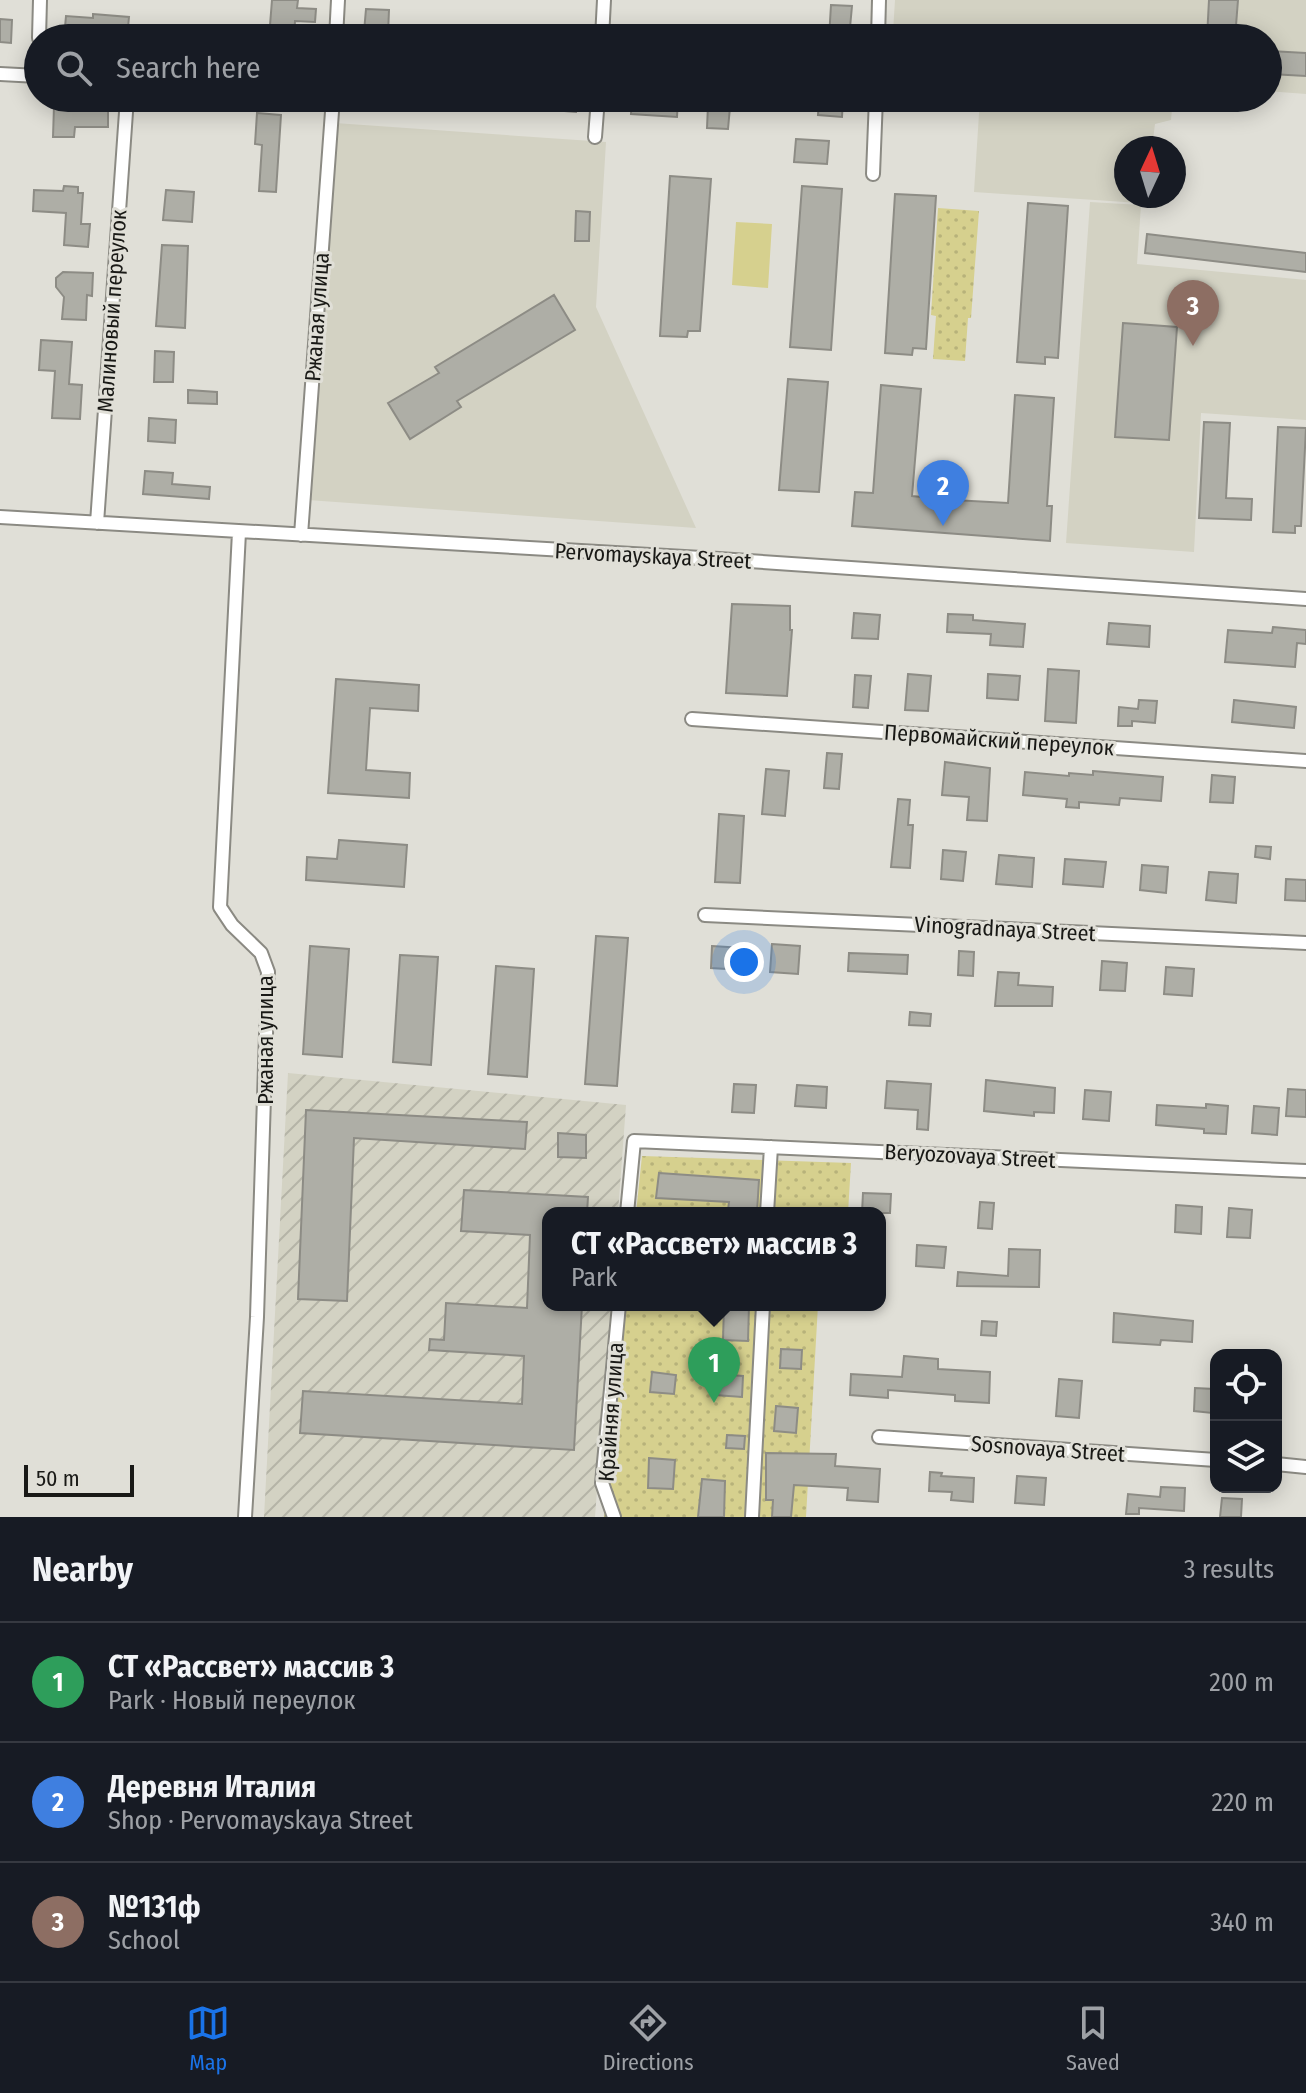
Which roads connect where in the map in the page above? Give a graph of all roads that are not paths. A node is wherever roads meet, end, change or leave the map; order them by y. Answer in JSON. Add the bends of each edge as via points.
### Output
{"nodes":[{"id":1,"x":40,"y":0,"type":"edge"},
{"id":2,"x":338,"y":0,"type":"edge"},
{"id":3,"x":604,"y":0,"type":"edge"},
{"id":4,"x":879,"y":0,"type":"edge"},
{"id":5,"x":39,"y":24,"type":"edge"},
{"id":6,"x":337,"y":24,"type":"edge"},
{"id":7,"x":603,"y":24,"type":"edge"},
{"id":8,"x":878,"y":24,"type":"edge"},
{"id":9,"x":0,"y":74,"type":"edge"},
{"id":10,"x":24,"y":75,"type":"edge"},
{"id":11,"x":126,"y":112,"type":"edge"},
{"id":12,"x":332,"y":112,"type":"edge"},
{"id":13,"x":597,"y":112,"type":"edge"},
{"id":14,"x":875,"y":112,"type":"edge"},
{"id":15,"x":595,"y":137,"type":"dead end"},
{"id":16,"x":873,"y":174,"type":"dead end"},
{"id":17,"x":0,"y":517,"type":"edge"},
{"id":18,"x":97,"y":523,"type":"junction"},
{"id":19,"x":239,"y":532,"type":"junction"},
{"id":20,"x":301,"y":535,"type":"junction"},
{"id":21,"x":1306,"y":599,"type":"edge"},
{"id":22,"x":692,"y":719,"type":"dead end"},
{"id":23,"x":1306,"y":761,"type":"edge"},
{"id":24,"x":705,"y":915,"type":"dead end"},
{"id":25,"x":1306,"y":943,"type":"edge"},
{"id":26,"x":771,"y":1147,"type":"junction"},
{"id":27,"x":1306,"y":1171,"type":"edge"},
{"id":28,"x":628,"y":1207,"type":"edge"},
{"id":29,"x":767,"y":1207,"type":"edge"},
{"id":30,"x":618,"y":1311,"type":"edge"},
{"id":31,"x":763,"y":1311,"type":"edge"},
{"id":32,"x":879,"y":1437,"type":"dead end"},
{"id":33,"x":1210,"y":1460,"type":"edge"},
{"id":34,"x":1282,"y":1465,"type":"edge"},
{"id":35,"x":1306,"y":1467,"type":"edge"},
{"id":36,"x":245,"y":1517,"type":"edge"},
{"id":37,"x":614,"y":1517,"type":"edge"},
{"id":38,"x":752,"y":1517,"type":"edge"}],
"edges":[{"from":1,"to":5,"type":"street"},
{"from":2,"to":6,"type":"street"},
{"from":3,"to":7,"type":"street"},
{"from":4,"to":8,"type":"street"},
{"from":9,"to":10,"type":"street"},
{"from":11,"to":18,"type":"street","name":"Малиновый переулок"},
{"from":12,"to":20,"type":"street","name":"Ржаная улица"},
{"from":13,"to":15,"type":"street"},
{"from":14,"to":16,"type":"street"},
{"from":17,"to":18,"type":"street","name":"Pervomayskaya Street"},
{"from":18,"to":19,"type":"street","name":"Pervomayskaya Street"},
{"from":19,"to":20,"type":"street","name":"Pervomayskaya Street"},
{"from":19,"to":36,"type":"street","name":"Ржаная улица","via":[[220,907],[261,953],[268,972]]},
{"from":20,"to":21,"type":"street","name":"Pervomayskaya Street"},
{"from":22,"to":23,"type":"street","name":"Первомайский переулок"},
{"from":24,"to":25,"type":"street","name":"Vinogradnaya Street"},
{"from":26,"to":27,"type":"street","name":"Beryozovaya Street"},
{"from":26,"to":28,"type":"street","name":"Beryozovaya Street","via":[[634,1141]]},
{"from":26,"to":29,"type":"street"},
{"from":30,"to":37,"type":"street","name":"Крайняя улица","via":[[602,1483]]},
{"from":31,"to":38,"type":"street"},
{"from":32,"to":33,"type":"street","name":"Sosnovaya Street"},
{"from":34,"to":35,"type":"street"}]}
